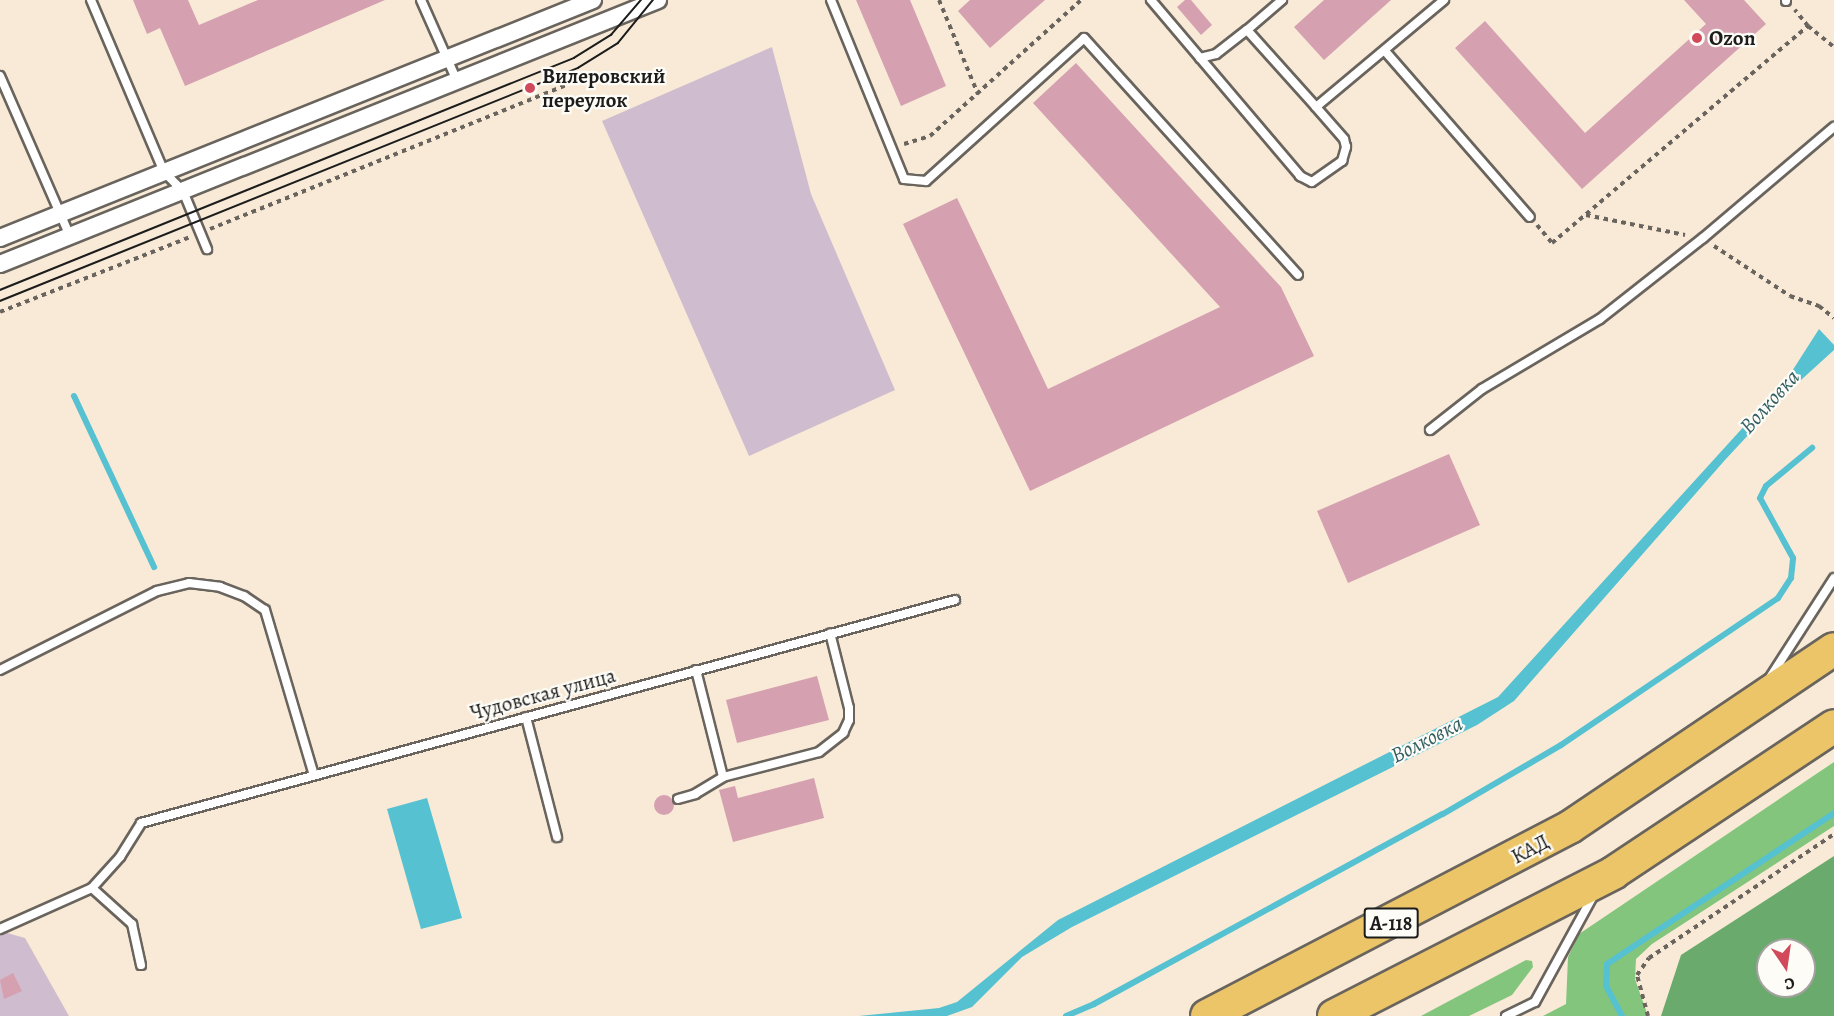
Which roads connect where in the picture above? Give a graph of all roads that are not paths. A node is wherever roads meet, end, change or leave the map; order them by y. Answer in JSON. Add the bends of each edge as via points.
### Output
{"nodes":[{"id":1,"x":91,"y":0,"type":"edge"},
{"id":2,"x":421,"y":0,"type":"edge"},
{"id":3,"x":593,"y":0,"type":"edge"},
{"id":4,"x":658,"y":0,"type":"edge"},
{"id":5,"x":831,"y":0,"type":"edge"},
{"id":6,"x":1151,"y":0,"type":"edge"},
{"id":7,"x":1282,"y":0,"type":"edge"},
{"id":8,"x":1444,"y":0,"type":"edge"},
{"id":9,"x":1248,"y":30,"type":"junction"},
{"id":10,"x":1385,"y":51,"type":"junction"},
{"id":11,"x":1200,"y":58,"type":"junction"},
{"id":12,"x":447,"y":59,"type":"junction"},
{"id":13,"x":0,"y":76,"type":"edge"},
{"id":14,"x":457,"y":81,"type":"junction"},
{"id":15,"x":1316,"y":107,"type":"junction"},
{"id":16,"x":1834,"y":127,"type":"edge"},
{"id":17,"x":164,"y":172,"type":"junction"},
{"id":18,"x":183,"y":191,"type":"junction"},
{"id":19,"x":60,"y":214,"type":"junction"},
{"id":20,"x":1530,"y":217,"type":"road end"},
{"id":21,"x":70,"y":236,"type":"junction"},
{"id":22,"x":0,"y":238,"type":"edge"},
{"id":23,"x":207,"y":249,"type":"dead end"},
{"id":24,"x":0,"y":264,"type":"edge"},
{"id":25,"x":1298,"y":275,"type":"dead end"},
{"id":26,"x":1430,"y":430,"type":"dead end"},
{"id":27,"x":1834,"y":578,"type":"edge"},
{"id":28,"x":955,"y":600,"type":"dead end"},
{"id":29,"x":830,"y":633,"type":"junction"},
{"id":30,"x":1834,"y":649,"type":"edge"},
{"id":31,"x":0,"y":670,"type":"edge"},
{"id":32,"x":696,"y":670,"type":"junction"},
{"id":33,"x":1752,"y":708,"type":"junction"},
{"id":34,"x":526,"y":717,"type":"junction"},
{"id":35,"x":1834,"y":726,"type":"edge"},
{"id":36,"x":314,"y":776,"type":"junction"},
{"id":37,"x":723,"y":777,"type":"junction"},
{"id":38,"x":678,"y":799,"type":"dead end"},
{"id":39,"x":556,"y":837,"type":"dead end"},
{"id":40,"x":1613,"y":873,"type":"junction"},
{"id":41,"x":92,"y":888,"type":"junction"},
{"id":42,"x":0,"y":929,"type":"edge"},
{"id":43,"x":141,"y":964,"type":"dead end"},
{"id":44,"x":1207,"y":1016,"type":"edge"},
{"id":45,"x":1334,"y":1016,"type":"edge"},
{"id":46,"x":1506,"y":1016,"type":"edge"}],
"edges":[{"from":1,"to":17,"type":"lane"},
{"from":2,"to":12,"type":"lane"},
{"from":3,"to":12,"type":"street"},
{"from":4,"to":14,"type":"street"},
{"from":5,"to":25,"type":"lane","via":[[904,179],[926,181],[1084,38]]},
{"from":6,"to":11,"type":"lane"},
{"from":7,"to":9,"type":"lane"},
{"from":8,"to":10,"type":"lane"},
{"from":9,"to":11,"type":"lane","via":[[1216,54]]},
{"from":9,"to":15,"type":"lane"},
{"from":10,"to":15,"type":"lane"},
{"from":10,"to":20,"type":"lane"},
{"from":11,"to":15,"type":"lane","via":[[1300,176],[1312,182],[1341,161],[1346,147],[1344,139]]},
{"from":12,"to":14,"type":"lane"},
{"from":12,"to":17,"type":"street"},
{"from":13,"to":19,"type":"lane"},
{"from":14,"to":18,"type":"street"},
{"from":16,"to":26,"type":"lane","via":[[1600,319],[1482,390]]},
{"from":17,"to":18,"type":"lane"},
{"from":17,"to":19,"type":"street"},
{"from":18,"to":21,"type":"street"},
{"from":18,"to":23,"type":"lane"},
{"from":19,"to":21,"type":"lane"},
{"from":19,"to":22,"type":"street"},
{"from":21,"to":24,"type":"street"},
{"from":27,"to":33,"type":"lane"},
{"from":28,"to":29,"type":"lane","name":"Чудовская улица"},
{"from":29,"to":32,"type":"lane","name":"Чудовская улица"},
{"from":29,"to":37,"type":"lane","via":[[849,708],[843,733],[819,752]]},
{"from":30,"to":33,"type":"highway","name":"КАД","number":"А-118"},
{"from":31,"to":36,"type":"lane","via":[[157,591],[189,583],[220,587],[265,610]]},
{"from":32,"to":34,"type":"lane","name":"Чудовская улица"},
{"from":32,"to":37,"type":"lane"},
{"from":33,"to":44,"type":"highway","name":"КАД","number":"А-118","via":[[1570,827]]},
{"from":34,"to":36,"type":"lane","name":"Чудовская улица"},
{"from":34,"to":39,"type":"lane"},
{"from":35,"to":40,"type":"highway","number":"А-118"},
{"from":36,"to":41,"type":"lane","name":"Чудовская улица","via":[[141,823],[120,857]]},
{"from":37,"to":38,"type":"lane"},
{"from":40,"to":45,"type":"highway","number":"А-118"},
{"from":40,"to":46,"type":"lane","via":[[1584,907],[1535,1002]]},
{"from":41,"to":42,"type":"lane"},
{"from":41,"to":43,"type":"lane","via":[[132,924]]}]}
